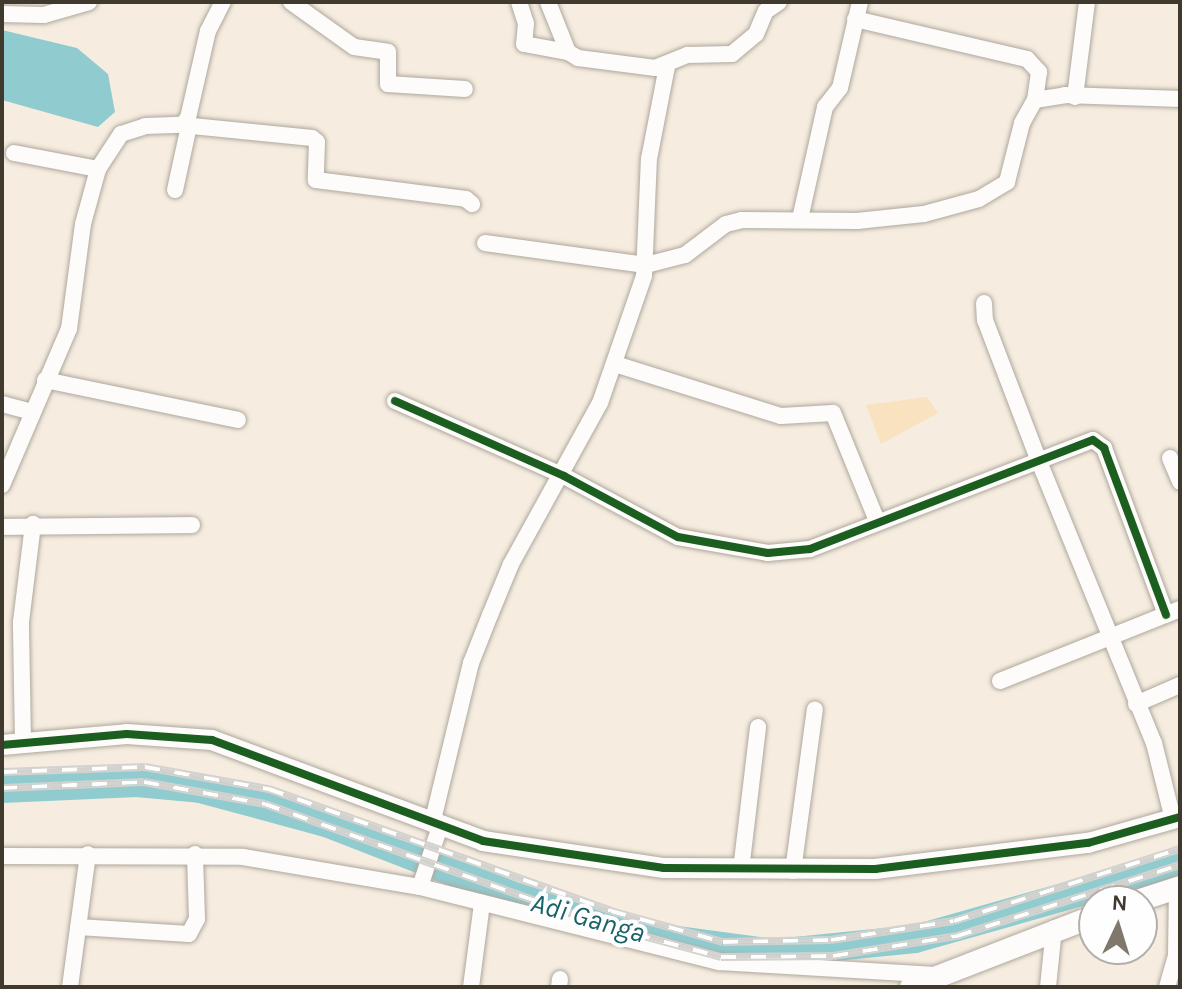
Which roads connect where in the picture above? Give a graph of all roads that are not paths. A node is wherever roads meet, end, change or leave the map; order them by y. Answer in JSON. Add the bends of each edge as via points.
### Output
{"nodes":[{"id":1,"x":89,"y":2,"type":"edge"},
{"id":2,"x":223,"y":2,"type":"edge"},
{"id":3,"x":291,"y":2,"type":"edge"},
{"id":4,"x":519,"y":2,"type":"edge"},
{"id":5,"x":548,"y":2,"type":"edge"},
{"id":6,"x":779,"y":2,"type":"edge"},
{"id":7,"x":860,"y":2,"type":"edge"},
{"id":8,"x":1087,"y":2,"type":"edge"},
{"id":9,"x":2,"y":14,"type":"edge"},
{"id":10,"x":855,"y":19,"type":"junction"},
{"id":11,"x":568,"y":52,"type":"junction"},
{"id":12,"x":667,"y":66,"type":"junction"},
{"id":13,"x":465,"y":89,"type":"dead end"},
{"id":14,"x":1075,"y":97,"type":"junction"},
{"id":15,"x":1180,"y":99,"type":"edge"},
{"id":16,"x":1035,"y":100,"type":"junction"},
{"id":17,"x":186,"y":125,"type":"junction"},
{"id":18,"x":14,"y":153,"type":"dead end"},
{"id":19,"x":98,"y":169,"type":"junction"},
{"id":20,"x":175,"y":190,"type":"dead end"},
{"id":21,"x":472,"y":204,"type":"dead end"},
{"id":22,"x":800,"y":219,"type":"junction"},
{"id":23,"x":485,"y":243,"type":"dead end"},
{"id":24,"x":646,"y":265,"type":"junction"},
{"id":25,"x":984,"y":303,"type":"dead end"},
{"id":26,"x":615,"y":364,"type":"junction"},
{"id":27,"x":45,"y":380,"type":"junction"},
{"id":28,"x":395,"y":401,"type":"dead end"},
{"id":29,"x":2,"y":404,"type":"edge"},
{"id":30,"x":32,"y":412,"type":"junction"},
{"id":31,"x":238,"y":420,"type":"dead end"},
{"id":32,"x":1170,"y":458,"type":"dead end"},
{"id":33,"x":1038,"y":459,"type":"junction"},
{"id":34,"x":564,"y":476,"type":"junction"},
{"id":35,"x":1180,"y":482,"type":"edge"},
{"id":36,"x":2,"y":485,"type":"edge"},
{"id":37,"x":877,"y":521,"type":"junction"},
{"id":38,"x":33,"y":524,"type":"junction"},
{"id":39,"x":192,"y":525,"type":"dead end"},
{"id":40,"x":2,"y":527,"type":"edge"},
{"id":41,"x":1173,"y":612,"type":"edge"},
{"id":42,"x":1108,"y":638,"type":"junction"},
{"id":43,"x":1000,"y":681,"type":"dead end"},
{"id":44,"x":1180,"y":685,"type":"edge"},
{"id":45,"x":1136,"y":704,"type":"junction"},
{"id":46,"x":815,"y":709,"type":"dead end"},
{"id":47,"x":758,"y":727,"type":"dead end"},
{"id":48,"x":23,"y":742,"type":"junction"},
{"id":49,"x":2,"y":745,"type":"edge"},
{"id":50,"x":1177,"y":818,"type":"edge"},
{"id":51,"x":436,"y":825,"type":"junction"},
{"id":52,"x":88,"y":854,"type":"junction"},
{"id":53,"x":195,"y":854,"type":"junction"},
{"id":54,"x":2,"y":856,"type":"edge"},
{"id":55,"x":741,"y":870,"type":"junction"},
{"id":56,"x":793,"y":871,"type":"junction"},
{"id":57,"x":420,"y":887,"type":"junction"},
{"id":58,"x":1178,"y":887,"type":"edge"},
{"id":59,"x":1158,"y":894,"type":"edge"},
{"id":60,"x":482,"y":903,"type":"junction"},
{"id":61,"x":1078,"y":921,"type":"edge"},
{"id":62,"x":78,"y":927,"type":"junction"},
{"id":63,"x":1054,"y":928,"type":"junction"},
{"id":64,"x":940,"y":976,"type":"junction"},
{"id":65,"x":70,"y":987,"type":"edge"},
{"id":66,"x":471,"y":987,"type":"edge"},
{"id":67,"x":911,"y":987,"type":"edge"},
{"id":68,"x":1048,"y":987,"type":"edge"},
{"id":69,"x":1167,"y":987,"type":"edge"}],
"edges":[{"from":1,"to":9,"type":"street","via":[[44,15]]},
{"from":2,"to":17,"type":"street","via":[[208,31]]},
{"from":3,"to":13,"type":"street","via":[[354,47],[388,52],[388,84]]},
{"from":4,"to":11,"type":"street","via":[[526,23],[524,44]]},
{"from":5,"to":11,"type":"street"},
{"from":6,"to":12,"type":"street","via":[[766,11],[756,34],[732,54],[687,55]]},
{"from":7,"to":10,"type":"street"},
{"from":8,"to":14,"type":"street"},
{"from":10,"to":16,"type":"street","via":[[1027,59],[1039,72]]},
{"from":10,"to":22,"type":"street","via":[[840,88],[825,107]]},
{"from":11,"to":12,"type":"street","via":[[593,62]]},
{"from":12,"to":24,"type":"street","via":[[649,159]]},
{"from":14,"to":15,"type":"street"},
{"from":14,"to":16,"type":"street"},
{"from":16,"to":22,"type":"street","via":[[1022,123],[1007,182],[979,199],[913,215],[857,221]]},
{"from":17,"to":19,"type":"street","via":[[121,134]]},
{"from":17,"to":20,"type":"street"},
{"from":17,"to":21,"type":"street","via":[[312,138],[317,142],[316,180],[466,199]]},
{"from":18,"to":19,"type":"street"},
{"from":19,"to":27,"type":"street","via":[[76,252],[77,291],[69,329]]},
{"from":22,"to":24,"type":"street","via":[[726,224],[685,255]]},
{"from":23,"to":24,"type":"street"},
{"from":24,"to":26,"type":"street"},
{"from":25,"to":33,"type":"street","via":[[985,320]]},
{"from":26,"to":34,"type":"street"},
{"from":26,"to":37,"type":"street","via":[[781,416],[833,413]]},
{"from":27,"to":30,"type":"street"},
{"from":27,"to":31,"type":"street"},
{"from":28,"to":34,"type":"street"},
{"from":29,"to":30,"type":"street"},
{"from":30,"to":36,"type":"street"},
{"from":32,"to":35,"type":"street"},
{"from":33,"to":37,"type":"street"},
{"from":33,"to":41,"type":"street","via":[[1084,440],[1099,442]]},
{"from":33,"to":42,"type":"street"},
{"from":34,"to":37,"type":"street","via":[[678,537],[727,548],[791,553]]},
{"from":34,"to":51,"type":"street","via":[[511,564],[485,627]]},
{"from":38,"to":39,"type":"street"},
{"from":38,"to":40,"type":"street"},
{"from":38,"to":48,"type":"street","via":[[21,622]]},
{"from":41,"to":42,"type":"street"},
{"from":42,"to":43,"type":"street"},
{"from":42,"to":45,"type":"street"},
{"from":44,"to":45,"type":"street"},
{"from":45,"to":50,"type":"street"},
{"from":46,"to":56,"type":"street"},
{"from":47,"to":55,"type":"street"},
{"from":48,"to":49,"type":"street"},
{"from":48,"to":51,"type":"street","via":[[127,734],[212,740]]},
{"from":50,"to":56,"type":"street","via":[[1088,843],[1020,853],[875,869]]},
{"from":51,"to":55,"type":"street","via":[[510,848],[636,866]]},
{"from":51,"to":57,"type":"street"},
{"from":52,"to":53,"type":"street"},
{"from":52,"to":54,"type":"street"},
{"from":52,"to":62,"type":"street"},
{"from":53,"to":57,"type":"street"},
{"from":53,"to":62,"type":"street","via":[[197,919],[189,934]]},
{"from":55,"to":56,"type":"street"},
{"from":57,"to":60,"type":"street"},
{"from":58,"to":59,"type":"main road"},
{"from":58,"to":69,"type":"street","via":[[1176,956]]},
{"from":60,"to":64,"type":"street","via":[[719,962],[866,967]]},
{"from":60,"to":66,"type":"street"},
{"from":61,"to":63,"type":"main road"},
{"from":62,"to":65,"type":"street"},
{"from":63,"to":64,"type":"main road"},
{"from":63,"to":68,"type":"street"},
{"from":64,"to":67,"type":"main road"}]}
